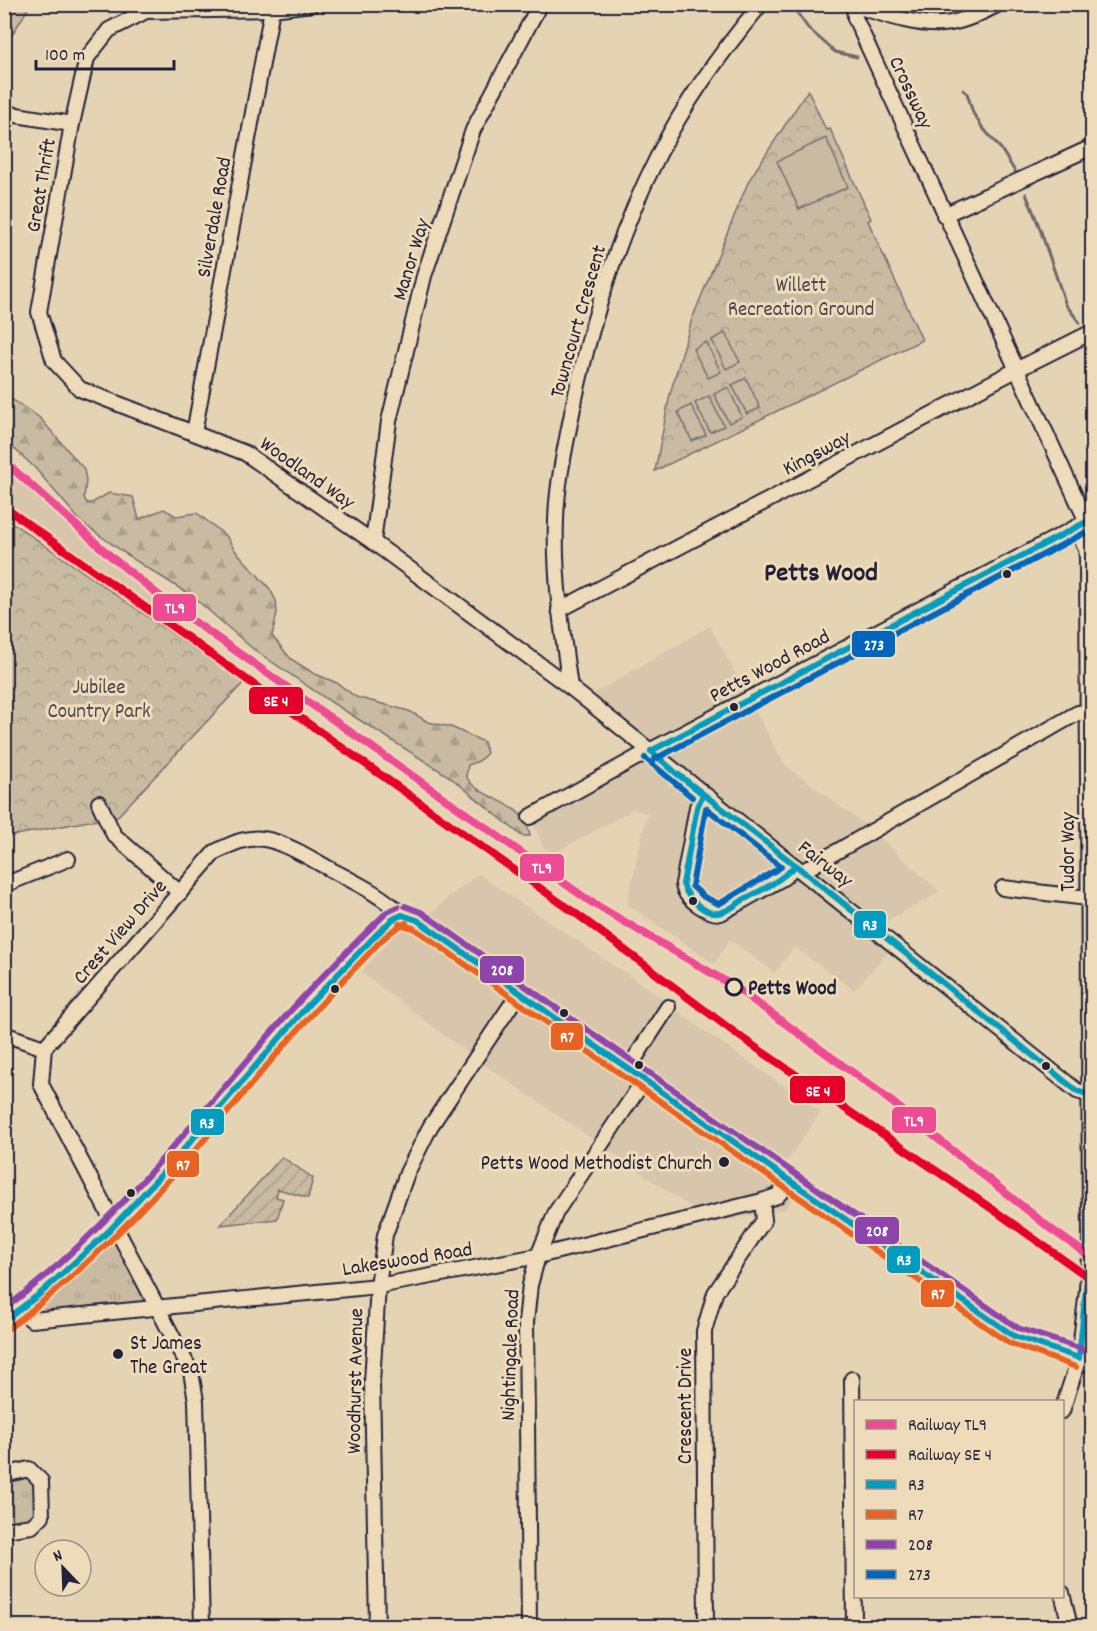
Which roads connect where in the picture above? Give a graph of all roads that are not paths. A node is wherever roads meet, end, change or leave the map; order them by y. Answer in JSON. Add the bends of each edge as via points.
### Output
{"nodes":[{"id":1,"x":312,"y":4,"type":"edge"},
{"id":2,"x":540,"y":4,"type":"edge"},
{"id":3,"x":761,"y":4,"type":"edge"},
{"id":4,"x":999,"y":4,"type":"edge"},
{"id":5,"x":852,"y":5,"type":"edge"},
{"id":6,"x":272,"y":9,"type":"junction"},
{"id":7,"x":4,"y":113,"type":"edge"},
{"id":8,"x":72,"y":124,"type":"junction"},
{"id":9,"x":1092,"y":147,"type":"edge"},
{"id":10,"x":944,"y":215,"type":"junction"},
{"id":11,"x":1092,"y":332,"type":"edge"},
{"id":12,"x":1016,"y":370,"type":"junction"},
{"id":13,"x":194,"y":433,"type":"junction"},
{"id":14,"x":1085,"y":523,"type":"edge"},
{"id":15,"x":373,"y":542,"type":"junction"},
{"id":16,"x":1090,"y":556,"type":"edge"},
{"id":17,"x":559,"y":610,"type":"junction"},
{"id":18,"x":570,"y":687,"type":"junction"},
{"id":19,"x":1089,"y":710,"type":"edge"},
{"id":20,"x":651,"y":751,"type":"junction"},
{"id":21,"x":704,"y":795,"type":"junction"},
{"id":22,"x":99,"y":803,"type":"dead end"},
{"id":23,"x":530,"y":817,"type":"dead end"},
{"id":24,"x":1090,"y":834,"type":"edge"},
{"id":25,"x":68,"y":859,"type":"dead end"},
{"id":26,"x":799,"y":868,"type":"junction"},
{"id":27,"x":4,"y":885,"type":"edge"},
{"id":28,"x":1003,"y":888,"type":"dead end"},
{"id":29,"x":180,"y":893,"type":"junction"},
{"id":30,"x":1088,"y":898,"type":"junction"},
{"id":31,"x":402,"y":915,"type":"junction"},
{"id":32,"x":1091,"y":954,"type":"edge"},
{"id":33,"x":519,"y":993,"type":"junction"},
{"id":34,"x":668,"y":1007,"type":"dead end"},
{"id":35,"x":4,"y":1034,"type":"edge"},
{"id":36,"x":44,"y":1048,"type":"junction"},
{"id":37,"x":628,"y":1069,"type":"junction"},
{"id":38,"x":1091,"y":1076,"type":"edge"},
{"id":39,"x":644,"y":1080,"type":"junction"},
{"id":40,"x":1090,"y":1095,"type":"junction"},
{"id":41,"x":791,"y":1182,"type":"junction"},
{"id":42,"x":762,"y":1201,"type":"junction"},
{"id":43,"x":116,"y":1226,"type":"junction"},
{"id":44,"x":538,"y":1256,"type":"junction"},
{"id":45,"x":378,"y":1286,"type":"junction"},
{"id":46,"x":157,"y":1308,"type":"junction"},
{"id":47,"x":20,"y":1310,"type":"junction"},
{"id":48,"x":4,"y":1321,"type":"edge"},
{"id":49,"x":1079,"y":1358,"type":"junction"},
{"id":50,"x":1092,"y":1366,"type":"edge"},
{"id":51,"x":852,"y":1379,"type":"dead end"},
{"id":52,"x":1064,"y":1405,"type":"edge"},
{"id":53,"x":854,"y":1445,"type":"edge"},
{"id":54,"x":4,"y":1475,"type":"edge"},
{"id":55,"x":4,"y":1530,"type":"edge"},
{"id":56,"x":1063,"y":1598,"type":"edge"},
{"id":57,"x":202,"y":1626,"type":"edge"},
{"id":58,"x":377,"y":1626,"type":"edge"},
{"id":59,"x":530,"y":1626,"type":"edge"},
{"id":60,"x":706,"y":1626,"type":"edge"},
{"id":61,"x":854,"y":1626,"type":"edge"},
{"id":62,"x":1070,"y":1626,"type":"edge"}],
"edges":[{"from":1,"to":6,"type":"street","name":"Great Thrift"},
{"from":2,"to":15,"type":"street","name":"Manor Way","via":[[473,130],[424,276],[389,421]]},
{"from":3,"to":17,"type":"street","name":"Towncourt Crescent","via":[[692,96],[659,153],[610,274],[579,377],[565,447],[556,518]]},
{"from":4,"to":5,"type":"street","via":[[964,20],[942,24],[921,24]]},
{"from":5,"to":10,"type":"street","name":"Crossway"},
{"from":6,"to":8,"type":"street","name":"Great Thrift","via":[[146,11],[109,30],[87,58]]},
{"from":6,"to":13,"type":"street","name":"Silverdale Road"},
{"from":7,"to":8,"type":"street"},
{"from":8,"to":13,"type":"street","name":"Great Thrift","via":[[39,312],[54,361],[80,389]]},
{"from":9,"to":10,"type":"street"},
{"from":10,"to":12,"type":"street","name":"Crossway"},
{"from":11,"to":12,"type":"street","name":"Kingsway"},
{"from":12,"to":14,"type":"street","name":"Crossway"},
{"from":12,"to":17,"type":"street","name":"Kingsway"},
{"from":13,"to":15,"type":"street","name":"Woodland Way","via":[[245,453]]},
{"from":14,"to":16,"type":"street","name":"Tudor Way"},
{"from":14,"to":20,"type":"street","name":"Petts Wood Road"},
{"from":15,"to":18,"type":"street","name":"Woodland Way"},
{"from":16,"to":19,"type":"street","name":"Tudor Way"},
{"from":17,"to":18,"type":"street","name":"Towncourt Crescent"},
{"from":18,"to":20,"type":"street","name":"Woodland Way"},
{"from":19,"to":24,"type":"street","name":"Tudor Way"},
{"from":19,"to":26,"type":"street"},
{"from":20,"to":21,"type":"street","name":"Fairway"},
{"from":20,"to":23,"type":"street","name":"Petts Wood Road"},
{"from":21,"to":26,"type":"street","name":"Fairway"},
{"from":21,"to":26,"type":"street","via":[[697,807],[683,884],[687,895],[711,913],[721,913]]},
{"from":22,"to":29,"type":"street","via":[[114,835]]},
{"from":24,"to":30,"type":"street","name":"Tudor Way"},
{"from":25,"to":27,"type":"street"},
{"from":26,"to":40,"type":"street","name":"Fairway","via":[[1077,1091]]},
{"from":28,"to":30,"type":"street"},
{"from":29,"to":31,"type":"street","name":"Crest View Drive","via":[[215,852],[241,839],[268,840],[367,888]]},
{"from":29,"to":36,"type":"street","name":"Crest View Drive"},
{"from":30,"to":32,"type":"street","name":"Tudor Way"},
{"from":31,"to":33,"type":"street","name":"Crest View Drive","via":[[417,920]]},
{"from":31,"to":43,"type":"street","via":[[393,919],[263,1056]]},
{"from":32,"to":38,"type":"street","name":"Tudor Way"},
{"from":33,"to":37,"type":"street","name":"Crest View Drive"},
{"from":33,"to":45,"type":"street","name":"Woodhurst Avenue","via":[[444,1103],[416,1152],[385,1235]]},
{"from":34,"to":37,"type":"street"},
{"from":35,"to":36,"type":"street"},
{"from":36,"to":43,"type":"street","via":[[41,1084]]},
{"from":37,"to":39,"type":"street","name":"Crest View Drive"},
{"from":38,"to":40,"type":"street","name":"Tudor Way"},
{"from":39,"to":41,"type":"street","name":"Crest View Drive"},
{"from":39,"to":44,"type":"street","name":"Nightingale Road","via":[[556,1212]]},
{"from":40,"to":49,"type":"street","name":"Tudor Way","via":[[1089,1258]]},
{"from":41,"to":42,"type":"street","name":"Lakeswood Road","via":[[777,1196]]},
{"from":41,"to":49,"type":"street","name":"Crest View Drive","via":[[1014,1336]]},
{"from":42,"to":44,"type":"street","name":"Lakeswood Road"},
{"from":42,"to":60,"type":"street","name":"Crescent Drive","via":[[764,1220],[715,1293],[704,1331]]},
{"from":43,"to":46,"type":"street"},
{"from":43,"to":47,"type":"street"},
{"from":44,"to":45,"type":"street","name":"Lakeswood Road"},
{"from":44,"to":59,"type":"street","name":"Nightingale Road","via":[[526,1322]]},
{"from":45,"to":46,"type":"street","name":"Lakeswood Road"},
{"from":45,"to":58,"type":"street","name":"Woodhurst Avenue","via":[[372,1382]]},
{"from":46,"to":47,"type":"street","name":"Lakeswood Road","via":[[32,1320]]},
{"from":46,"to":57,"type":"street","via":[[191,1372],[196,1401]]},
{"from":47,"to":48,"type":"street"},
{"from":49,"to":50,"type":"street","name":"Crest View Drive"},
{"from":49,"to":52,"type":"street","name":"Tudor Way"},
{"from":51,"to":53,"type":"street"},
{"from":53,"to":61,"type":"street"},
{"from":54,"to":55,"type":"street","via":[[29,1469],[41,1481],[42,1516],[32,1526]]},
{"from":56,"to":62,"type":"street"}]}
